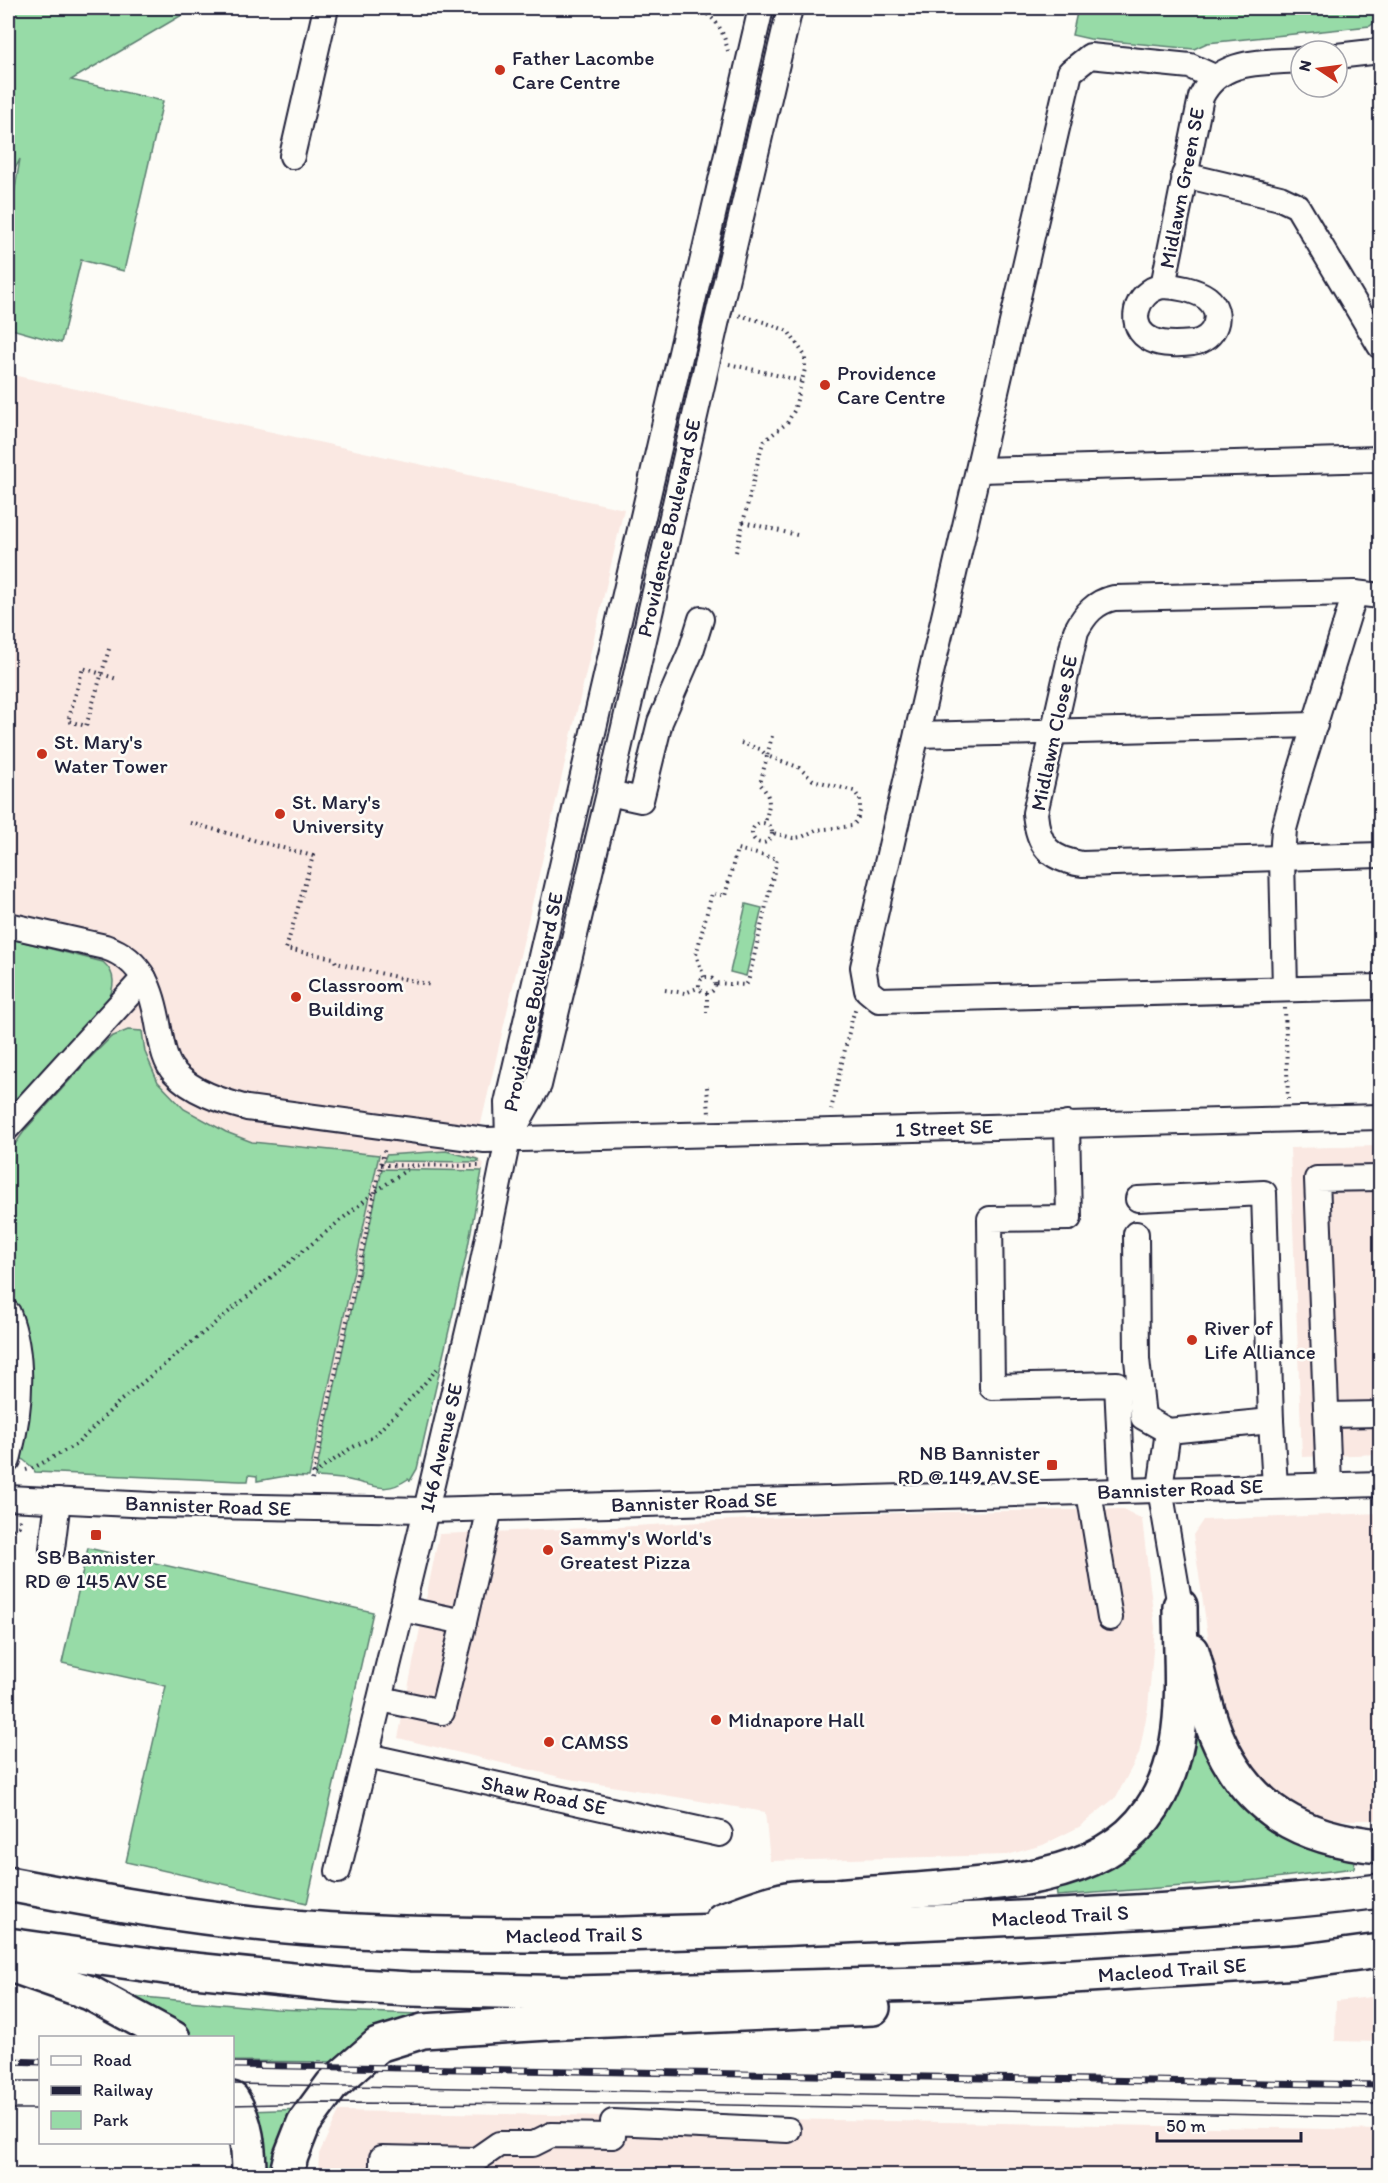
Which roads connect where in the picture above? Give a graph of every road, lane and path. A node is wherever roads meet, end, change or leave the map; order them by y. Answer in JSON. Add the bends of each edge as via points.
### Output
{"nodes":[{"id":1,"x":326,"y":8,"type":"edge"},
{"id":2,"x":697,"y":8,"type":"edge"},
{"id":3,"x":761,"y":8,"type":"edge"},
{"id":4,"x":790,"y":8,"type":"edge"},
{"id":5,"x":1380,"y":51,"type":"edge"},
{"id":6,"x":728,"y":53,"type":"dead end"},
{"id":7,"x":1349,"y":55,"type":"edge"},
{"id":8,"x":1289,"y":61,"type":"edge"},
{"id":9,"x":1214,"y":77,"type":"junction"},
{"id":10,"x":292,"y":156,"type":"dead end"},
{"id":11,"x":1184,"y":175,"type":"junction"},
{"id":12,"x":1163,"y":285,"type":"dead end"},
{"id":13,"x":732,"y":314,"type":"dead end"},
{"id":14,"x":1380,"y":346,"type":"edge"},
{"id":15,"x":719,"y":362,"type":"dead end"},
{"id":16,"x":802,"y":381,"type":"junction"},
{"id":17,"x":1380,"y":459,"type":"edge"},
{"id":18,"x":979,"y":470,"type":"junction"},
{"id":19,"x":743,"y":522,"type":"junction"},
{"id":20,"x":801,"y":536,"type":"dead end"},
{"id":21,"x":736,"y":552,"type":"dead end"},
{"id":22,"x":1355,"y":593,"type":"junction"},
{"id":23,"x":1380,"y":596,"type":"edge"},
{"id":24,"x":701,"y":619,"type":"dead end"},
{"id":25,"x":109,"y":649,"type":"dead end"},
{"id":26,"x":102,"y":674,"type":"junction"},
{"id":27,"x":117,"y":679,"type":"dead end"},
{"id":28,"x":1315,"y":724,"type":"junction"},
{"id":29,"x":1054,"y":732,"type":"junction"},
{"id":30,"x":917,"y":735,"type":"junction"},
{"id":31,"x":772,"y":736,"type":"dead end"},
{"id":32,"x":741,"y":743,"type":"dead end"},
{"id":33,"x":767,"y":756,"type":"junction"},
{"id":34,"x":609,"y":793,"type":"junction"},
{"id":35,"x":190,"y":823,"type":"dead end"},
{"id":36,"x":765,"y":823,"type":"junction"},
{"id":37,"x":772,"y":833,"type":"junction"},
{"id":38,"x":758,"y":843,"type":"junction"},
{"id":39,"x":756,"y":854,"type":"junction"},
{"id":40,"x":1380,"y":855,"type":"edge"},
{"id":41,"x":1282,"y":858,"type":"junction"},
{"id":42,"x":8,"y":924,"type":"edge"},
{"id":43,"x":704,"y":977,"type":"junction"},
{"id":44,"x":144,"y":978,"type":"junction"},
{"id":45,"x":715,"y":983,"type":"junction"},
{"id":46,"x":432,"y":985,"type":"dead end"},
{"id":47,"x":699,"y":987,"type":"junction"},
{"id":48,"x":1380,"y":987,"type":"edge"},
{"id":49,"x":1285,"y":989,"type":"junction"},
{"id":50,"x":665,"y":990,"type":"dead end"},
{"id":51,"x":867,"y":990,"type":"junction"},
{"id":52,"x":707,"y":993,"type":"junction"},
{"id":53,"x":707,"y":1012,"type":"dead end"},
{"id":54,"x":707,"y":1087,"type":"dead end"},
{"id":55,"x":830,"y":1117,"type":"dead end"},
{"id":56,"x":1380,"y":1117,"type":"edge"},
{"id":57,"x":709,"y":1118,"type":"dead end"},
{"id":58,"x":1291,"y":1119,"type":"junction"},
{"id":59,"x":1067,"y":1124,"type":"junction"},
{"id":60,"x":8,"y":1127,"type":"edge"},
{"id":61,"x":389,"y":1127,"type":"junction"},
{"id":62,"x":508,"y":1138,"type":"junction"},
{"id":63,"x":414,"y":1165,"type":"dead end"},
{"id":64,"x":1380,"y":1178,"type":"edge"},
{"id":65,"x":375,"y":1192,"type":"junction"},
{"id":66,"x":1138,"y":1199,"type":"dead end"},
{"id":67,"x":1136,"y":1234,"type":"dead end"},
{"id":68,"x":8,"y":1313,"type":"edge"},
{"id":69,"x":440,"y":1366,"type":"dead end"},
{"id":70,"x":1380,"y":1414,"type":"edge"},
{"id":71,"x":1327,"y":1415,"type":"junction"},
{"id":72,"x":1271,"y":1421,"type":"junction"},
{"id":73,"x":1168,"y":1431,"type":"junction"},
{"id":74,"x":17,"y":1464,"type":"edge"},
{"id":75,"x":1329,"y":1484,"type":"junction"},
{"id":76,"x":1380,"y":1484,"type":"edge"},
{"id":77,"x":1275,"y":1486,"type":"junction"},
{"id":78,"x":1160,"y":1489,"type":"junction"},
{"id":79,"x":1122,"y":1490,"type":"junction"},
{"id":80,"x":1089,"y":1492,"type":"junction"},
{"id":81,"x":8,"y":1498,"type":"edge"},
{"id":82,"x":58,"y":1500,"type":"junction"},
{"id":83,"x":490,"y":1508,"type":"junction"},
{"id":84,"x":426,"y":1510,"type":"junction"},
{"id":85,"x":19,"y":1526,"type":"dead end"},
{"id":86,"x":8,"y":1533,"type":"edge"},
{"id":87,"x":52,"y":1549,"type":"dead end"},
{"id":88,"x":1180,"y":1606,"type":"junction"},
{"id":89,"x":402,"y":1610,"type":"junction"},
{"id":90,"x":1110,"y":1618,"type":"dead end"},
{"id":91,"x":464,"y":1622,"type":"junction"},
{"id":92,"x":381,"y":1699,"type":"junction"},
{"id":93,"x":367,"y":1756,"type":"junction"},
{"id":94,"x":720,"y":1834,"type":"dead end"},
{"id":95,"x":1380,"y":1846,"type":"edge"},
{"id":96,"x":339,"y":1871,"type":"dead end"},
{"id":97,"x":8,"y":1884,"type":"edge"},
{"id":98,"x":1380,"y":1891,"type":"edge"},
{"id":99,"x":683,"y":1933,"type":"junction"},
{"id":100,"x":8,"y":1945,"type":"edge"},
{"id":101,"x":1380,"y":1951,"type":"edge"},
{"id":102,"x":8,"y":1965,"type":"edge"},
{"id":103,"x":963,"y":1983,"type":"junction"},
{"id":104,"x":171,"y":2036,"type":"edge"},
{"id":105,"x":234,"y":2103,"type":"edge"},
{"id":106,"x":788,"y":2130,"type":"dead end"},
{"id":107,"x":249,"y":2175,"type":"edge"},
{"id":108,"x":286,"y":2175,"type":"edge"},
{"id":109,"x":382,"y":2175,"type":"edge"}],
"edges":[{"from":1,"to":10,"type":"street"},
{"from":2,"to":6,"type":"path","via":[[711,15],[720,28]]},
{"from":3,"to":62,"type":"street","name":"Providence Boulevard SE","via":[[507,1103]]},
{"from":4,"to":34,"type":"street","name":"Providence Boulevard SE"},
{"from":5,"to":7,"type":"street"},
{"from":8,"to":9,"type":"street","via":[[1232,67]]},
{"from":9,"to":11,"type":"street","name":"Midlawn Green SE","via":[[1201,97]]},
{"from":9,"to":18,"type":"street","via":[[1190,66],[1090,56],[1070,72]]},
{"from":11,"to":12,"type":"street","name":"Midlawn Green SE"},
{"from":11,"to":14,"type":"street","via":[[1280,198],[1297,206]]},
{"from":13,"to":16,"type":"path","via":[[788,330],[805,356]]},
{"from":15,"to":16,"type":"path"},
{"from":16,"to":19,"type":"path","via":[[787,423],[764,441]]},
{"from":17,"to":18,"type":"street"},
{"from":18,"to":30,"type":"street"},
{"from":19,"to":20,"type":"path"},
{"from":19,"to":21,"type":"path"},
{"from":22,"to":23,"type":"street","name":"Midlawn Close SE"},
{"from":22,"to":28,"type":"street"},
{"from":22,"to":29,"type":"street","name":"Midlawn Close SE","via":[[1102,601],[1090,610],[1077,632]]},
{"from":24,"to":34,"type":"street","via":[[660,722],[641,800]]},
{"from":25,"to":26,"type":"path"},
{"from":26,"to":26,"type":"path","via":[[83,668],[68,721],[86,726]]},
{"from":26,"to":27,"type":"path"},
{"from":28,"to":29,"type":"street"},
{"from":28,"to":41,"type":"street","via":[[1284,829]]},
{"from":29,"to":30,"type":"street"},
{"from":29,"to":41,"type":"street","name":"Midlawn Close SE","via":[[1035,813],[1042,843],[1064,861],[1082,864]]},
{"from":30,"to":51,"type":"street","via":[[862,967]]},
{"from":31,"to":33,"type":"path"},
{"from":32,"to":33,"type":"path","via":[[760,749]]},
{"from":33,"to":36,"type":"path","via":[[760,784],[770,802]]},
{"from":33,"to":37,"type":"path","via":[[798,767],[813,780],[854,791],[860,799],[860,811],[852,826],[816,830],[793,838]]},
{"from":34,"to":62,"type":"street","name":"Providence Boulevard SE","via":[[539,1085]]},
{"from":35,"to":46,"type":"path","via":[[313,856],[286,949]]},
{"from":36,"to":37,"type":"path"},
{"from":36,"to":38,"type":"path","via":[[753,828],[752,835]]},
{"from":37,"to":38,"type":"path","via":[[768,842]]},
{"from":38,"to":39,"type":"path"},
{"from":39,"to":43,"type":"path","via":[[737,849],[725,896],[712,893],[696,955]]},
{"from":39,"to":45,"type":"path","via":[[777,859],[748,982]]},
{"from":40,"to":41,"type":"street","name":"Midlawn Close SE"},
{"from":41,"to":49,"type":"street"},
{"from":42,"to":44,"type":"street","via":[[120,952]]},
{"from":43,"to":45,"type":"path"},
{"from":43,"to":47,"type":"path"},
{"from":44,"to":60,"type":"street"},
{"from":44,"to":61,"type":"street","name":"1 Street SE","via":[[153,995],[166,1059],[173,1071],[197,1089],[247,1108]]},
{"from":45,"to":52,"type":"path"},
{"from":47,"to":50,"type":"path","via":[[685,993]]},
{"from":47,"to":52,"type":"path"},
{"from":48,"to":49,"type":"street"},
{"from":49,"to":51,"type":"street","via":[[879,1000]]},
{"from":49,"to":58,"type":"path"},
{"from":51,"to":55,"type":"path","via":[[852,1019]]},
{"from":52,"to":53,"type":"path"},
{"from":54,"to":57,"type":"path"},
{"from":56,"to":58,"type":"street","name":"1 Street SE"},
{"from":58,"to":59,"type":"street","name":"1 Street SE"},
{"from":59,"to":62,"type":"street","name":"1 Street SE"},
{"from":59,"to":79,"type":"street","via":[[1069,1218],[990,1219],[992,1387],[1117,1384]]},
{"from":61,"to":62,"type":"street","name":"1 Street SE","via":[[485,1140]]},
{"from":61,"to":65,"type":"path"},
{"from":62,"to":84,"type":"street","name":"146 Avenue SE"},
{"from":63,"to":65,"type":"path"},
{"from":64,"to":71,"type":"street","via":[[1317,1179]]},
{"from":65,"to":69,"type":"path","via":[[312,1477],[373,1437]]},
{"from":65,"to":74,"type":"path","via":[[120,1401],[77,1444],[33,1468]]},
{"from":66,"to":72,"type":"street","via":[[1264,1193]]},
{"from":67,"to":73,"type":"street","via":[[1137,1359],[1143,1417]]},
{"from":68,"to":74,"type":"street","via":[[17,1346]]},
{"from":70,"to":71,"type":"street"},
{"from":71,"to":75,"type":"street"},
{"from":72,"to":73,"type":"street"},
{"from":72,"to":77,"type":"street"},
{"from":73,"to":78,"type":"street"},
{"from":75,"to":76,"type":"street","name":"Bannister Road SE"},
{"from":75,"to":77,"type":"street","name":"Bannister Road SE"},
{"from":77,"to":78,"type":"street","name":"Bannister Road SE"},
{"from":78,"to":79,"type":"street","name":"Bannister Road SE"},
{"from":78,"to":88,"type":"street"},
{"from":79,"to":80,"type":"street","name":"Bannister Road SE"},
{"from":80,"to":83,"type":"street","name":"Bannister Road SE"},
{"from":80,"to":90,"type":"street"},
{"from":81,"to":82,"type":"street","name":"Bannister Road SE"},
{"from":82,"to":84,"type":"street","name":"Bannister Road SE"},
{"from":82,"to":87,"type":"street"},
{"from":83,"to":84,"type":"street","name":"Bannister Road SE"},
{"from":83,"to":91,"type":"street"},
{"from":84,"to":89,"type":"street","name":"146 Avenue SE"},
{"from":85,"to":86,"type":"path"},
{"from":88,"to":95,"type":"highway","via":[[1215,1733],[1249,1788],[1278,1815],[1310,1832]]},
{"from":88,"to":99,"type":"highway","via":[[1181,1698],[1172,1762],[1142,1822],[1109,1850],[1070,1869],[1014,1881],[786,1899]]},
{"from":89,"to":91,"type":"street"},
{"from":89,"to":92,"type":"street","name":"146 Avenue SE"},
{"from":91,"to":92,"type":"street","via":[[442,1712]]},
{"from":92,"to":93,"type":"street","name":"146 Avenue SE"},
{"from":93,"to":94,"type":"street","name":"Shaw Road SE"},
{"from":93,"to":96,"type":"street","name":"146 Avenue SE"},
{"from":97,"to":99,"type":"highway","name":"Macleod Trail S","via":[[204,1917],[345,1930],[501,1936]]},
{"from":98,"to":99,"type":"highway","name":"Macleod Trail S","via":[[1302,1901],[1144,1912]]},
{"from":100,"to":103,"type":"highway","via":[[257,1978],[409,1989],[575,1993]]},
{"from":101,"to":103,"type":"highway","name":"Macleod Trail SE","via":[[1298,1962]]},
{"from":102,"to":104,"type":"highway","via":[[90,1993]]},
{"from":103,"to":108,"type":"highway","via":[[923,2006],[423,2031],[378,2045],[333,2085],[304,2124]]},
{"from":105,"to":107,"type":"highway","via":[[249,2147]]},
{"from":106,"to":109,"type":"street","via":[[613,2122],[613,2136],[551,2135],[532,2144],[499,2144],[476,2160],[382,2158]]}]}
